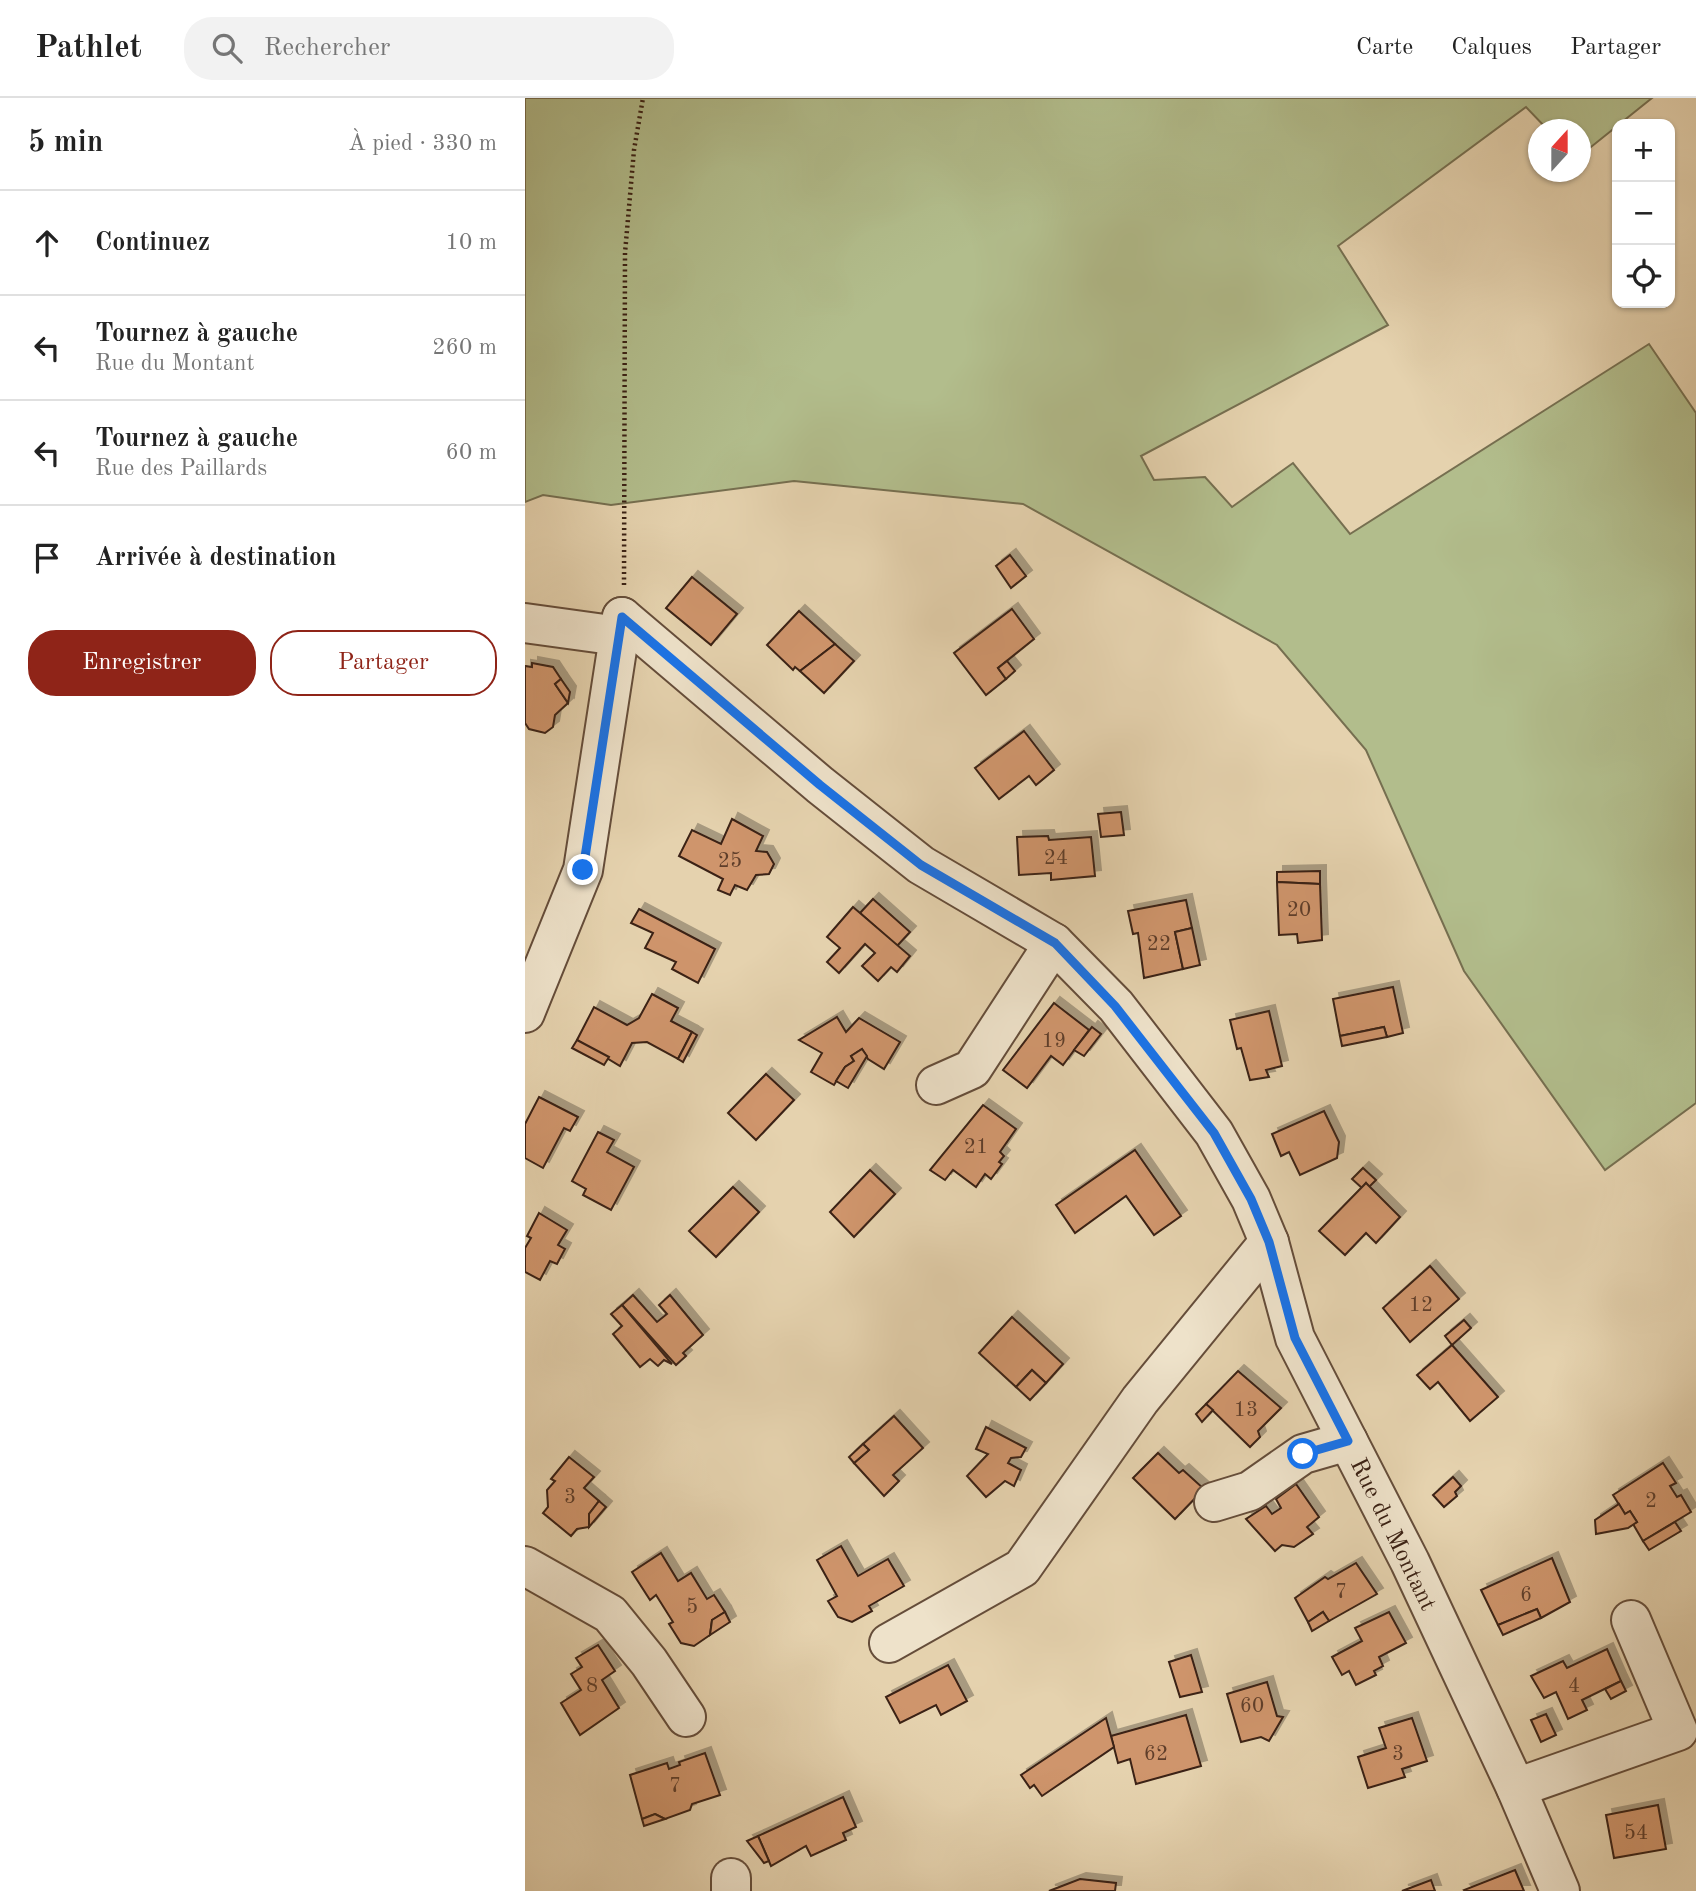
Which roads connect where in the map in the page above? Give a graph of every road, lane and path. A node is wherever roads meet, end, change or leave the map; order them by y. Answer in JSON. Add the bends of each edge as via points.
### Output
{"nodes":[{"id":1,"x":643,"y":98,"type":"edge"},
{"id":2,"x":525,"y":624,"type":"edge"},
{"id":3,"x":621,"y":626,"type":"junction"},
{"id":4,"x":1055,"y":943,"type":"junction"},
{"id":5,"x":525,"y":1013,"type":"edge"},
{"id":6,"x":936,"y":1085,"type":"dead end"},
{"id":7,"x":1269,"y":1242,"type":"junction"},
{"id":8,"x":1348,"y":1441,"type":"junction"},
{"id":9,"x":1214,"y":1502,"type":"dead end"},
{"id":10,"x":525,"y":1566,"type":"edge"},
{"id":11,"x":1631,"y":1620,"type":"dead end"},
{"id":12,"x":889,"y":1643,"type":"dead end"},
{"id":13,"x":686,"y":1717,"type":"dead end"},
{"id":14,"x":1516,"y":1788,"type":"junction"},
{"id":15,"x":1560,"y":1891,"type":"edge"}],
"edges":[{"from":1,"to":3,"type":"path","via":[[625,253],[626,540]]},
{"from":2,"to":3,"type":"street"},
{"from":3,"to":4,"type":"street","name":"Rue du Montant","via":[[921,865]]},
{"from":3,"to":5,"type":"street","via":[[583,870]]},
{"from":4,"to":6,"type":"street","via":[[972,1069]]},
{"from":4,"to":7,"type":"street","name":"Rue du Montant","via":[[1115,1006],[1214,1133]]},
{"from":7,"to":8,"type":"street","name":"Rue du Montant","via":[[1295,1338]]},
{"from":7,"to":12,"type":"street","via":[[1140,1400],[1022,1568]]},
{"from":8,"to":9,"type":"street","via":[[1303,1454],[1249,1491]]},
{"from":8,"to":14,"type":"street","name":"Rue du Montant"},
{"from":10,"to":13,"type":"street","via":[[610,1614]]},
{"from":11,"to":14,"type":"street","via":[[1678,1731]]},
{"from":14,"to":15,"type":"street","name":"Rue du Montant"}]}
